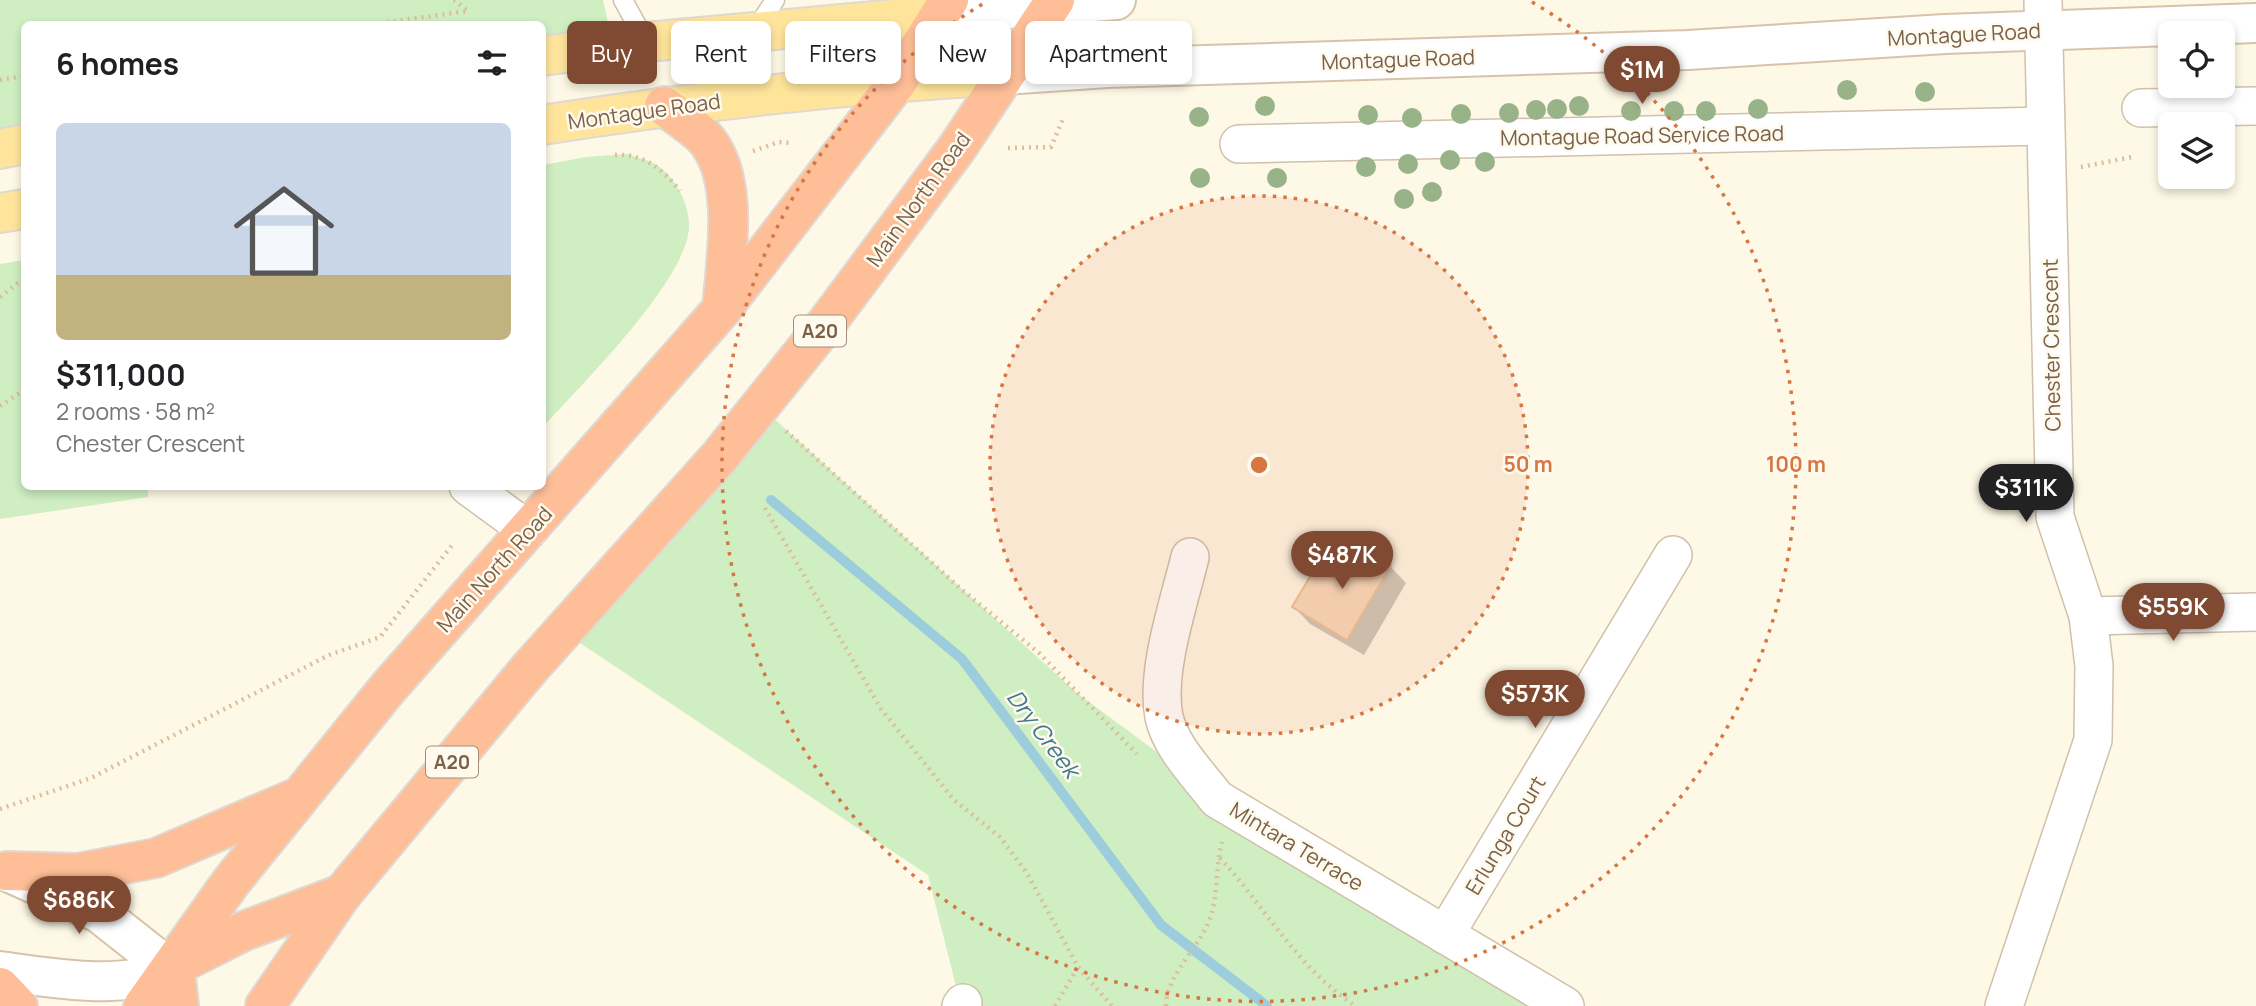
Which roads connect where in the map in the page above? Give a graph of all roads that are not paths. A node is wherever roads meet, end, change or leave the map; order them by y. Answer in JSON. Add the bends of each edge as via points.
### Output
{"nodes":[{"id":1,"x":623,"y":0,"type":"edge"},
{"id":2,"x":775,"y":0,"type":"edge"},
{"id":3,"x":1116,"y":0,"type":"edge"},
{"id":4,"x":1054,"y":2,"type":"edge"},
{"id":5,"x":944,"y":8,"type":"edge"},
{"id":6,"x":2043,"y":15,"type":"edge"},
{"id":7,"x":635,"y":21,"type":"edge"},
{"id":8,"x":760,"y":21,"type":"edge"},
{"id":9,"x":2256,"y":23,"type":"edge"},
{"id":10,"x":771,"y":29,"type":"edge"},
{"id":11,"x":567,"y":52,"type":"edge"},
{"id":12,"x":546,"y":55,"type":"edge"},
{"id":13,"x":1011,"y":64,"type":"edge"},
{"id":14,"x":1011,"y":74,"type":"edge"},
{"id":15,"x":901,"y":76,"type":"edge"},
{"id":16,"x":870,"y":84,"type":"edge"},
{"id":17,"x":896,"y":84,"type":"edge"},
{"id":18,"x":997,"y":84,"type":"edge"},
{"id":19,"x":664,"y":106,"type":"junction"},
{"id":20,"x":2256,"y":106,"type":"edge"},
{"id":21,"x":2141,"y":108,"type":"dead end"},
{"id":22,"x":546,"y":124,"type":"edge"},
{"id":23,"x":2045,"y":126,"type":"junction"},
{"id":24,"x":1240,"y":144,"type":"dead end"},
{"id":25,"x":21,"y":145,"type":"edge"},
{"id":26,"x":0,"y":149,"type":"edge"},
{"id":27,"x":21,"y":210,"type":"edge"},
{"id":28,"x":0,"y":214,"type":"edge"},
{"id":29,"x":722,"y":309,"type":"junction"},
{"id":30,"x":473,"y":490,"type":"edge"},
{"id":31,"x":528,"y":530,"type":"junction"},
{"id":32,"x":1673,"y":555,"type":"dead end"},
{"id":33,"x":1190,"y":557,"type":"dead end"},
{"id":34,"x":2256,"y":612,"type":"edge"},
{"id":35,"x":2088,"y":616,"type":"junction"},
{"id":36,"x":302,"y":795,"type":"junction"},
{"id":37,"x":4,"y":871,"type":"edge"},
{"id":38,"x":342,"y":894,"type":"junction"},
{"id":39,"x":1446,"y":935,"type":"junction"},
{"id":40,"x":170,"y":969,"type":"junction"},
{"id":41,"x":0,"y":971,"type":"edge"},
{"id":42,"x":0,"y":987,"type":"edge"},
{"id":43,"x":18,"y":1006,"type":"edge"},
{"id":44,"x":143,"y":1006,"type":"edge"},
{"id":45,"x":179,"y":1006,"type":"edge"},
{"id":46,"x":265,"y":1006,"type":"edge"},
{"id":47,"x":1565,"y":1006,"type":"edge"},
{"id":48,"x":2004,"y":1006,"type":"edge"}],
"edges":[{"from":1,"to":7,"type":"lane"},
{"from":2,"to":8,"type":"lane"},
{"from":3,"to":4,"type":"main road"},
{"from":4,"to":5,"type":"main road"},
{"from":4,"to":13,"type":"highway","name":"Main North Road","number":"A20"},
{"from":5,"to":10,"type":"main road"},
{"from":5,"to":15,"type":"highway","name":"Main North Road"},
{"from":6,"to":9,"type":"main road","name":"Montague Road"},
{"from":6,"to":14,"type":"main road","name":"Montague Road","via":[[1688,50]]},
{"from":6,"to":23,"type":"street","name":"Chester Crescent"},
{"from":11,"to":12,"type":"main road"},
{"from":16,"to":19,"type":"main road","name":"Montague Road"},
{"from":17,"to":29,"type":"highway","name":"Main North Road"},
{"from":18,"to":38,"type":"highway","name":"Main North Road","number":"A20","via":[[957,148],[826,324],[720,456],[528,669]]},
{"from":19,"to":22,"type":"main road","name":"Montague Road"},
{"from":19,"to":29,"type":"highway","via":[[704,137],[720,162],[728,218]]},
{"from":20,"to":21,"type":"street"},
{"from":23,"to":24,"type":"street","name":"Montague Road Service Road"},
{"from":23,"to":35,"type":"street","name":"Chester Crescent","via":[[2055,517]]},
{"from":25,"to":26,"type":"main road"},
{"from":27,"to":28,"type":"main road"},
{"from":29,"to":31,"type":"highway","name":"Main North Road"},
{"from":30,"to":31,"type":"street"},
{"from":31,"to":36,"type":"highway","name":"Main North Road","via":[[388,688]]},
{"from":32,"to":39,"type":"street","name":"Erlunga Court"},
{"from":33,"to":39,"type":"street","name":"Mintara Terrace","via":[[1164,675],[1164,718],[1181,753],[1217,799]]},
{"from":34,"to":35,"type":"street"},
{"from":35,"to":48,"type":"street","name":"Chester Crescent","via":[[2094,666],[2094,740]]},
{"from":36,"to":37,"type":"highway","via":[[156,858],[78,873]]},
{"from":36,"to":40,"type":"highway","name":"Main North Road","via":[[231,882]]},
{"from":37,"to":40,"type":"main road","via":[[99,913]]},
{"from":38,"to":40,"type":"highway","via":[[244,931]]},
{"from":38,"to":46,"type":"highway","name":"Main North Road","number":"A20"},
{"from":39,"to":47,"type":"street","name":"Mintara Terrace"},
{"from":40,"to":41,"type":"main road","via":[[122,981]]},
{"from":40,"to":44,"type":"highway","name":"Main North Road"},
{"from":40,"to":45,"type":"highway"},
{"from":42,"to":43,"type":"highway"}]}
